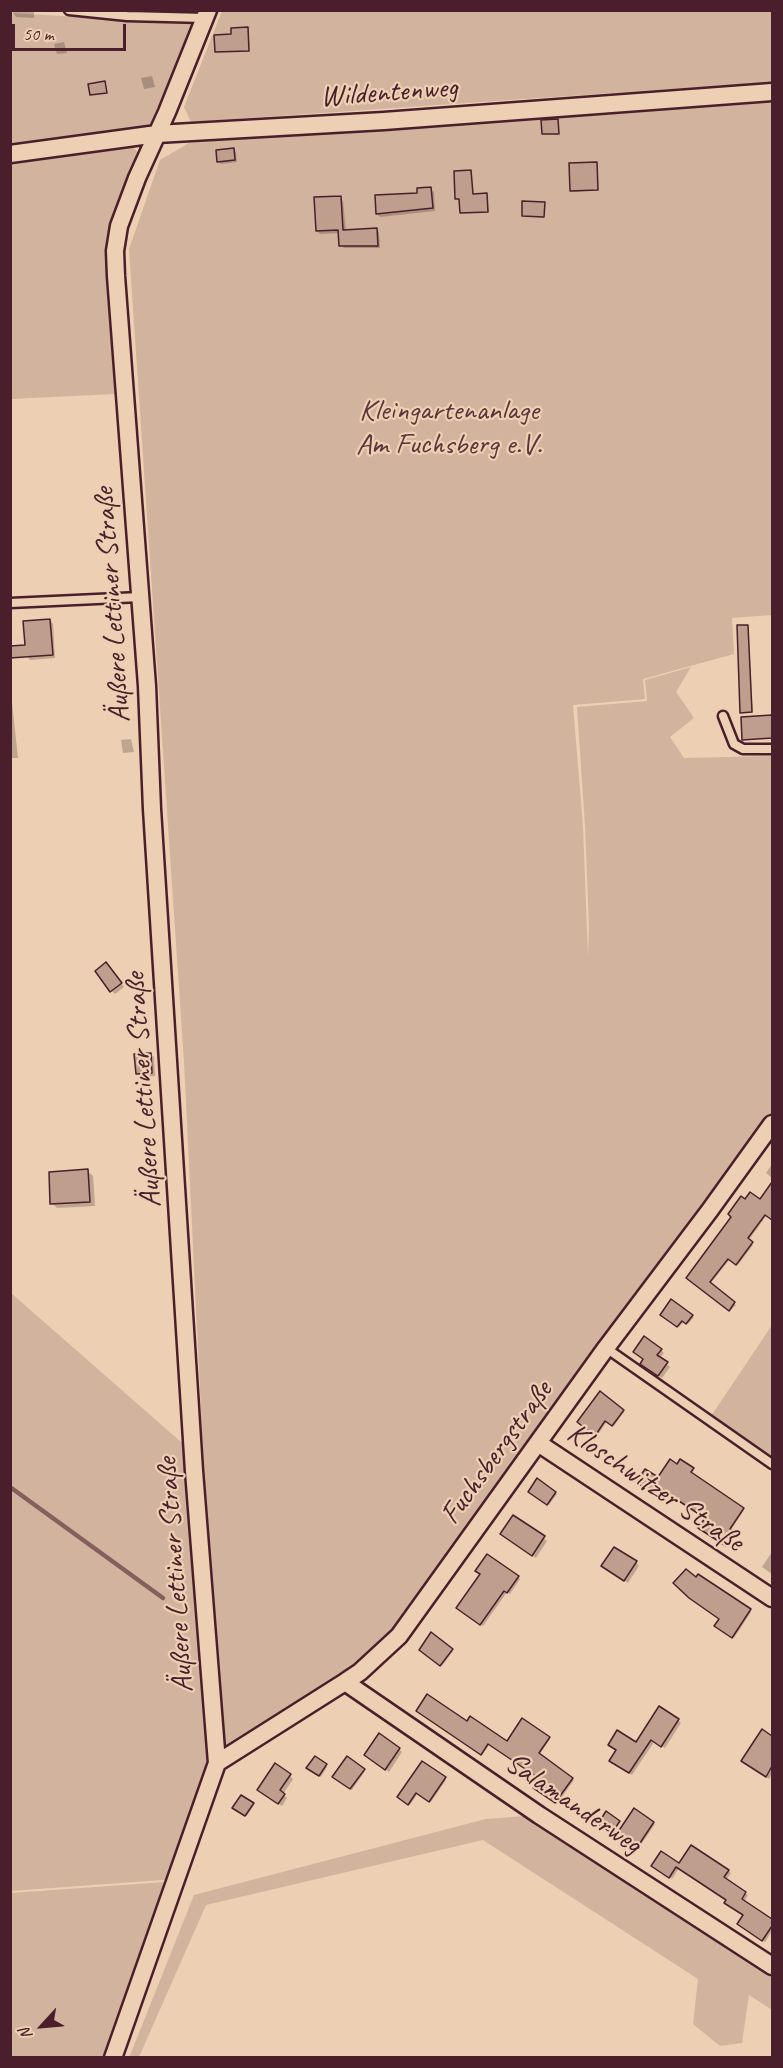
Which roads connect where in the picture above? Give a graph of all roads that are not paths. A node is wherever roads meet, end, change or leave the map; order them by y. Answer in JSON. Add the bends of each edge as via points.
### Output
{"nodes":[{"id":1,"x":69,"y":10,"type":"edge"},
{"id":2,"x":206,"y":14,"type":"edge"},
{"id":3,"x":772,"y":92,"type":"edge"},
{"id":4,"x":157,"y":134,"type":"junction"},
{"id":5,"x":10,"y":154,"type":"edge"},
{"id":6,"x":140,"y":597,"type":"junction"},
{"id":7,"x":10,"y":603,"type":"edge"},
{"id":8,"x":723,"y":716,"type":"dead end"},
{"id":9,"x":772,"y":749,"type":"edge"},
{"id":10,"x":772,"y":1124,"type":"edge"},
{"id":11,"x":606,"y":1348,"type":"junction"},
{"id":12,"x":538,"y":1443,"type":"junction"},
{"id":13,"x":772,"y":1464,"type":"edge"},
{"id":14,"x":772,"y":1598,"type":"edge"},
{"id":15,"x":345,"y":1682,"type":"junction"},
{"id":16,"x":217,"y":1763,"type":"junction"},
{"id":17,"x":772,"y":1966,"type":"edge"},
{"id":18,"x":113,"y":2058,"type":"edge"}],
"edges":[{"from":1,"to":2,"type":"lane","via":[[127,16]]},
{"from":2,"to":4,"type":"street","name":"Äußere Lettiner Straße"},
{"from":3,"to":4,"type":"street","name":"Wildentenweg"},
{"from":4,"to":5,"type":"street","name":"Wildentenweg"},
{"from":4,"to":6,"type":"street","name":"Äußere Lettiner Straße","via":[[119,226],[115,251]]},
{"from":6,"to":7,"type":"lane"},
{"from":6,"to":16,"type":"street","name":"Äußere Lettiner Straße","via":[[194,1471]]},
{"from":8,"to":9,"type":"lane","via":[[734,744],[743,749]]},
{"from":10,"to":11,"type":"street","name":"Fuchsbergstraße"},
{"from":11,"to":12,"type":"street","name":"Fuchsbergstraße"},
{"from":11,"to":13,"type":"lane"},
{"from":12,"to":14,"type":"street","name":"Kloschwitzer Straße"},
{"from":12,"to":15,"type":"street","name":"Fuchsbergstraße","via":[[399,1636]]},
{"from":15,"to":16,"type":"street","name":"Fuchsbergstraße"},
{"from":15,"to":17,"type":"street","name":"Salamanderweg","via":[[539,1815]]},
{"from":16,"to":18,"type":"street","name":"Äußere Lettiner Straße"}]}
